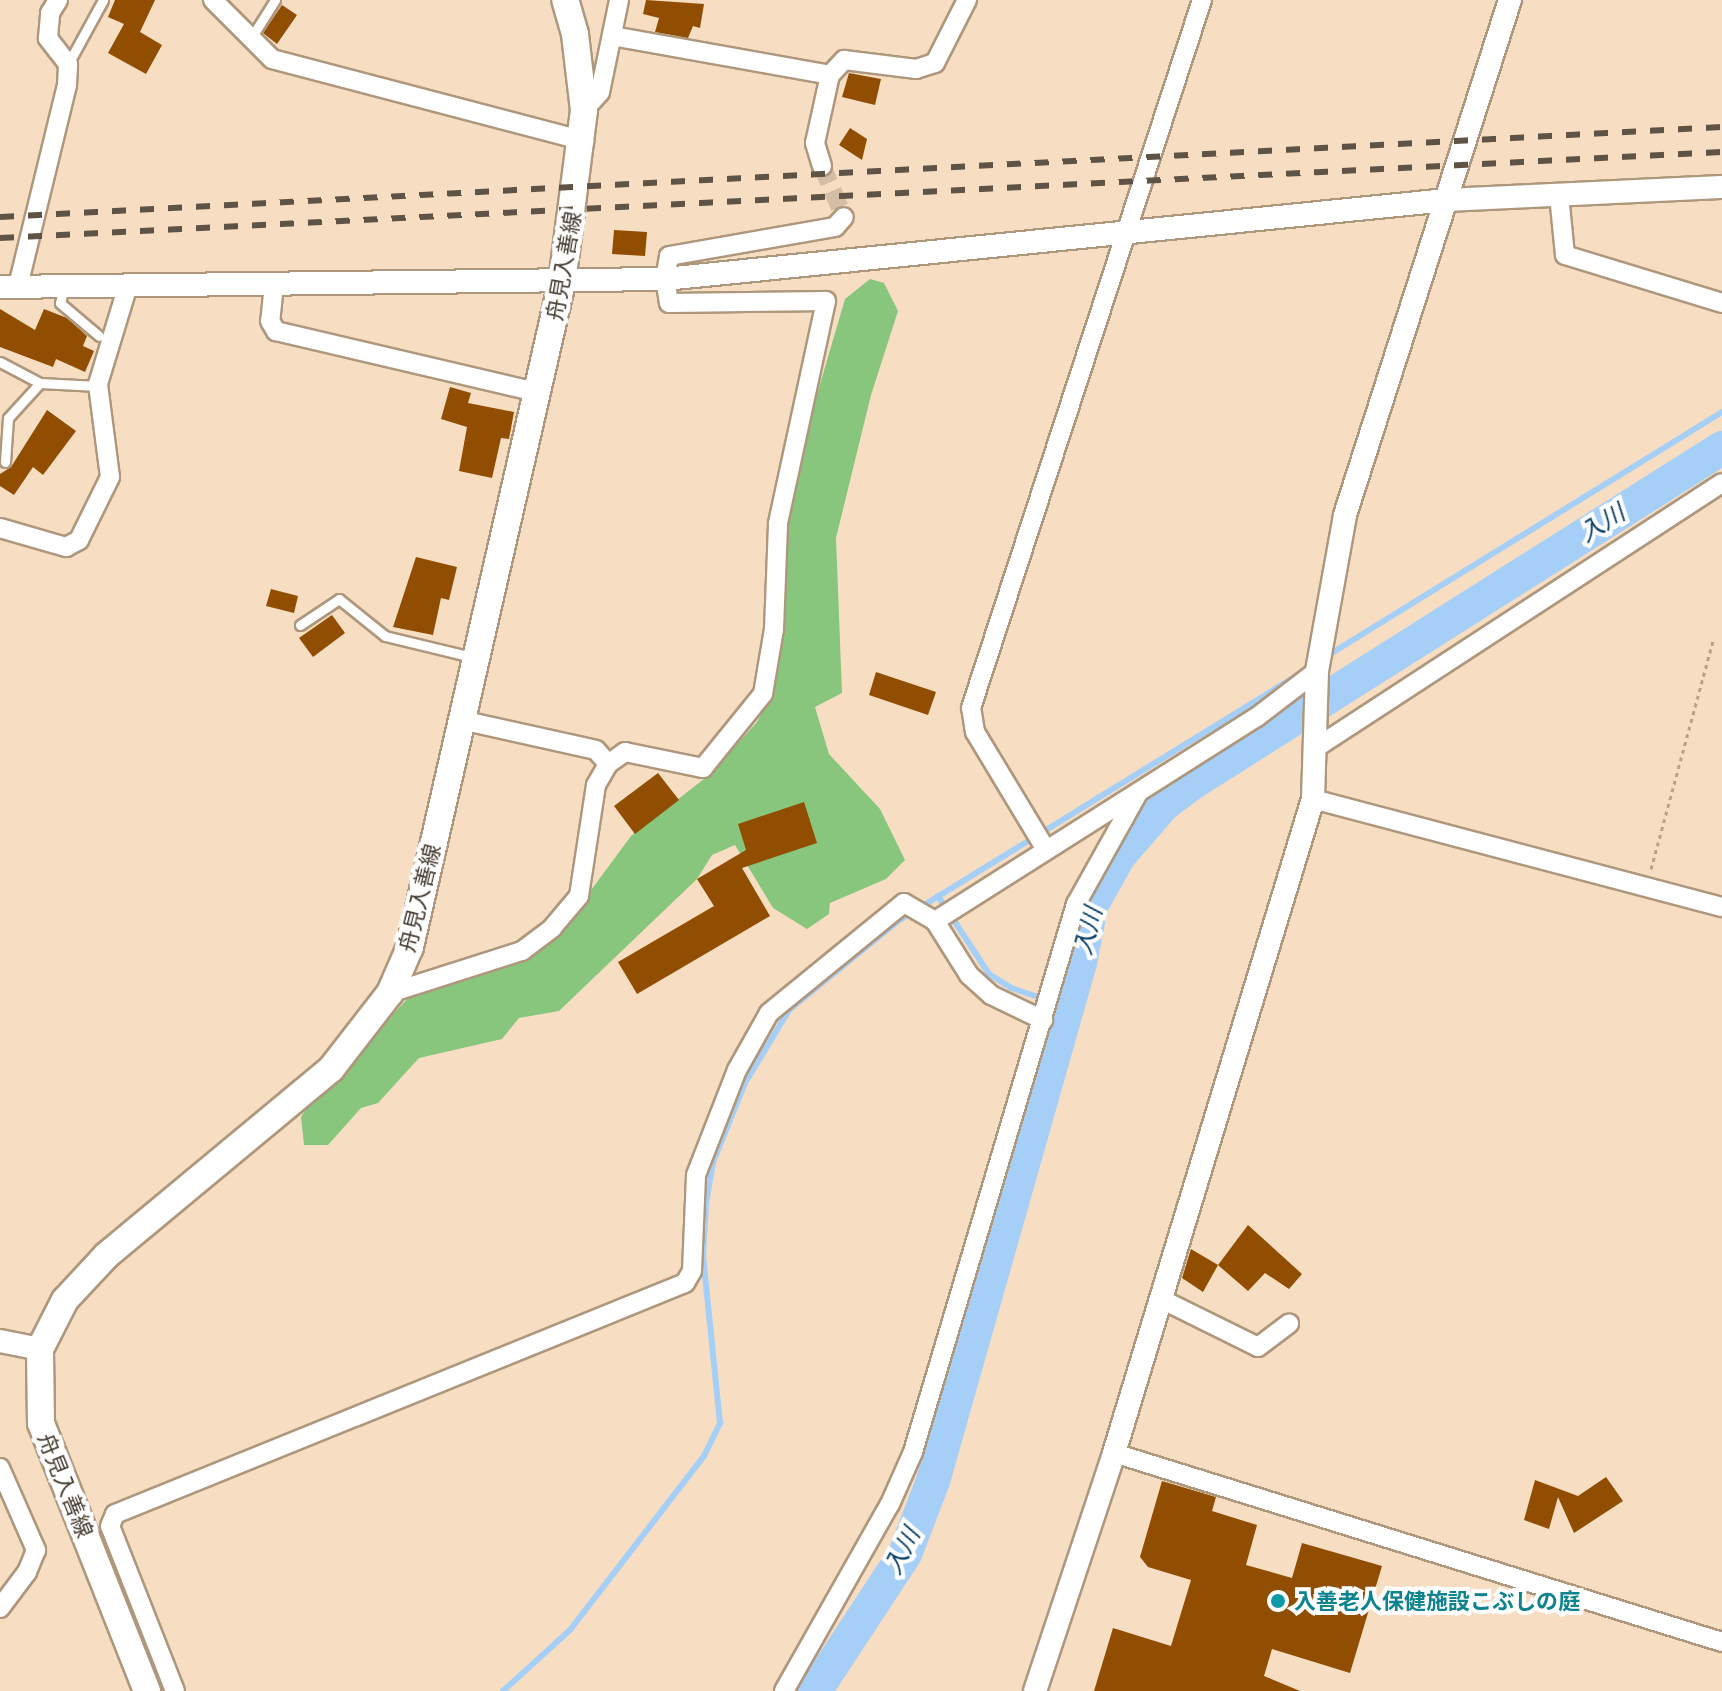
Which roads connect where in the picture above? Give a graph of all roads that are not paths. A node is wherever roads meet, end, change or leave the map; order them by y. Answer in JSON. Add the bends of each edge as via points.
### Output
{"nodes":[{"id":1,"x":58,"y":0,"type":"edge"},
{"id":2,"x":103,"y":0,"type":"edge"},
{"id":3,"x":213,"y":0,"type":"edge"},
{"id":4,"x":275,"y":0,"type":"edge"},
{"id":5,"x":619,"y":0,"type":"edge"},
{"id":6,"x":967,"y":0,"type":"edge"},
{"id":7,"x":1202,"y":0,"type":"edge"},
{"id":8,"x":1510,"y":0,"type":"edge"},
{"id":9,"x":566,"y":2,"type":"edge"},
{"id":10,"x":612,"y":36,"type":"junction"},
{"id":11,"x":251,"y":38,"type":"junction"},
{"id":12,"x":68,"y":64,"type":"junction"},
{"id":13,"x":830,"y":75,"type":"junction"},
{"id":14,"x":584,"y":110,"type":"junction"},
{"id":15,"x":584,"y":141,"type":"junction"},
{"id":16,"x":822,"y":166,"type":"tunnel mouth"},
{"id":17,"x":1722,"y":187,"type":"edge"},
{"id":18,"x":1559,"y":195,"type":"junction"},
{"id":19,"x":1447,"y":200,"type":"junction"},
{"id":20,"x":844,"y":217,"type":"dead end"},
{"id":21,"x":1125,"y":230,"type":"junction"},
{"id":22,"x":665,"y":279,"type":"junction"},
{"id":23,"x":562,"y":282,"type":"junction"},
{"id":24,"x":128,"y":285,"type":"junction"},
{"id":25,"x":274,"y":285,"type":"junction"},
{"id":26,"x":9,"y":286,"type":"edge"},
{"id":27,"x":64,"y":286,"type":"junction"},
{"id":28,"x":1722,"y":303,"type":"edge"},
{"id":29,"x":99,"y":336,"type":"dead end"},
{"id":30,"x":0,"y":362,"type":"edge"},
{"id":31,"x":40,"y":383,"type":"junction"},
{"id":32,"x":98,"y":386,"type":"junction"},
{"id":33,"x":536,"y":392,"type":"junction"},
{"id":34,"x":5,"y":462,"type":"dead end"},
{"id":35,"x":1722,"y":483,"type":"edge"},
{"id":36,"x":0,"y":528,"type":"edge"},
{"id":37,"x":300,"y":625,"type":"dead end"},
{"id":38,"x":476,"y":658,"type":"junction"},
{"id":39,"x":1317,"y":678,"type":"junction"},
{"id":40,"x":461,"y":720,"type":"junction"},
{"id":41,"x":1317,"y":739,"type":"junction"},
{"id":42,"x":608,"y":764,"type":"junction"},
{"id":43,"x":1139,"y":792,"type":"junction"},
{"id":44,"x":1313,"y":799,"type":"junction"},
{"id":45,"x":1045,"y":848,"type":"junction"},
{"id":46,"x":1722,"y":907,"type":"edge"},
{"id":47,"x":935,"y":921,"type":"junction"},
{"id":48,"x":390,"y":993,"type":"junction"},
{"id":49,"x":1043,"y":1020,"type":"junction"},
{"id":50,"x":1161,"y":1299,"type":"junction"},
{"id":51,"x":1289,"y":1324,"type":"dead end"},
{"id":52,"x":0,"y":1341,"type":"edge"},
{"id":53,"x":40,"y":1349,"type":"junction"},
{"id":54,"x":1114,"y":1453,"type":"junction"},
{"id":55,"x":0,"y":1468,"type":"edge"},
{"id":56,"x":0,"y":1608,"type":"edge"},
{"id":57,"x":1722,"y":1642,"type":"edge"},
{"id":58,"x":147,"y":1691,"type":"edge"},
{"id":59,"x":175,"y":1691,"type":"edge"},
{"id":60,"x":784,"y":1691,"type":"edge"},
{"id":61,"x":1035,"y":1691,"type":"edge"}],
"edges":[{"from":1,"to":12,"type":"street","via":[[50,13],[48,38]]},
{"from":2,"to":12,"type":"lane"},
{"from":3,"to":11,"type":"street"},
{"from":4,"to":11,"type":"lane"},
{"from":5,"to":10,"type":"street"},
{"from":6,"to":13,"type":"street","via":[[935,63],[916,69],[844,60]]},
{"from":7,"to":21,"type":"street"},
{"from":8,"to":19,"type":"street"},
{"from":9,"to":14,"type":"main road","name":"舟見入善線"},
{"from":10,"to":13,"type":"street"},
{"from":10,"to":14,"type":"street","via":[[600,92]]},
{"from":11,"to":15,"type":"street","via":[[272,59]]},
{"from":12,"to":26,"type":"street"},
{"from":13,"to":16,"type":"street","via":[[815,143]]},
{"from":14,"to":15,"type":"main road","name":"舟見入善線"},
{"from":15,"to":23,"type":"main road","name":"舟見入善線"},
{"from":17,"to":18,"type":"street"},
{"from":18,"to":19,"type":"street"},
{"from":18,"to":28,"type":"street","via":[[1565,255]]},
{"from":19,"to":21,"type":"street"},
{"from":19,"to":39,"type":"street","via":[[1345,515]]},
{"from":20,"to":22,"type":"street","via":[[835,227],[669,256]]},
{"from":21,"to":22,"type":"street"},
{"from":21,"to":45,"type":"street","via":[[971,708],[975,732]]},
{"from":22,"to":23,"type":"street"},
{"from":22,"to":42,"type":"street","via":[[669,303],[826,301],[778,523],[774,629],[763,694],[703,768],[625,752]]},
{"from":23,"to":25,"type":"street"},
{"from":23,"to":33,"type":"main road","name":"舟見入善線"},
{"from":24,"to":25,"type":"street"},
{"from":24,"to":27,"type":"street"},
{"from":24,"to":32,"type":"street"},
{"from":25,"to":33,"type":"street","via":[[270,321],[276,331]]},
{"from":26,"to":27,"type":"street"},
{"from":27,"to":29,"type":"lane","via":[[60,303]]},
{"from":30,"to":31,"type":"lane"},
{"from":31,"to":32,"type":"lane"},
{"from":31,"to":34,"type":"lane","via":[[8,418]]},
{"from":32,"to":36,"type":"street","via":[[110,477],[79,540],[66,547]]},
{"from":33,"to":38,"type":"main road","name":"舟見入善線"},
{"from":35,"to":41,"type":"street"},
{"from":37,"to":38,"type":"lane","via":[[339,599],[385,636]]},
{"from":38,"to":40,"type":"main road","name":"舟見入善線"},
{"from":39,"to":41,"type":"street"},
{"from":39,"to":43,"type":"street"},
{"from":40,"to":42,"type":"street","via":[[596,750]]},
{"from":40,"to":48,"type":"main road","name":"舟見入善線","via":[[410,947]]},
{"from":41,"to":44,"type":"street"},
{"from":42,"to":48,"type":"street","via":[[596,785],[579,896],[552,928],[522,951]]},
{"from":43,"to":45,"type":"street"},
{"from":43,"to":49,"type":"street","via":[[1076,904]]},
{"from":44,"to":46,"type":"street"},
{"from":44,"to":50,"type":"street"},
{"from":45,"to":47,"type":"street"},
{"from":47,"to":49,"type":"street","via":[[969,975],[991,995]]},
{"from":47,"to":59,"type":"street","via":[[904,903],[769,1013],[737,1070],[696,1175],[692,1271],[685,1283],[115,1514],[110,1526]]},
{"from":48,"to":53,"type":"main road","name":"舟見入善線","via":[[331,1069],[107,1255],[65,1300]]},
{"from":49,"to":60,"type":"street","via":[[913,1452],[890,1504]]},
{"from":50,"to":51,"type":"street","via":[[1258,1347]]},
{"from":50,"to":54,"type":"street"},
{"from":52,"to":53,"type":"street"},
{"from":53,"to":58,"type":"main road","name":"舟見入善線","via":[[41,1423]]},
{"from":54,"to":57,"type":"street"},
{"from":54,"to":61,"type":"street"},
{"from":55,"to":56,"type":"street","via":[[36,1550]]}]}
